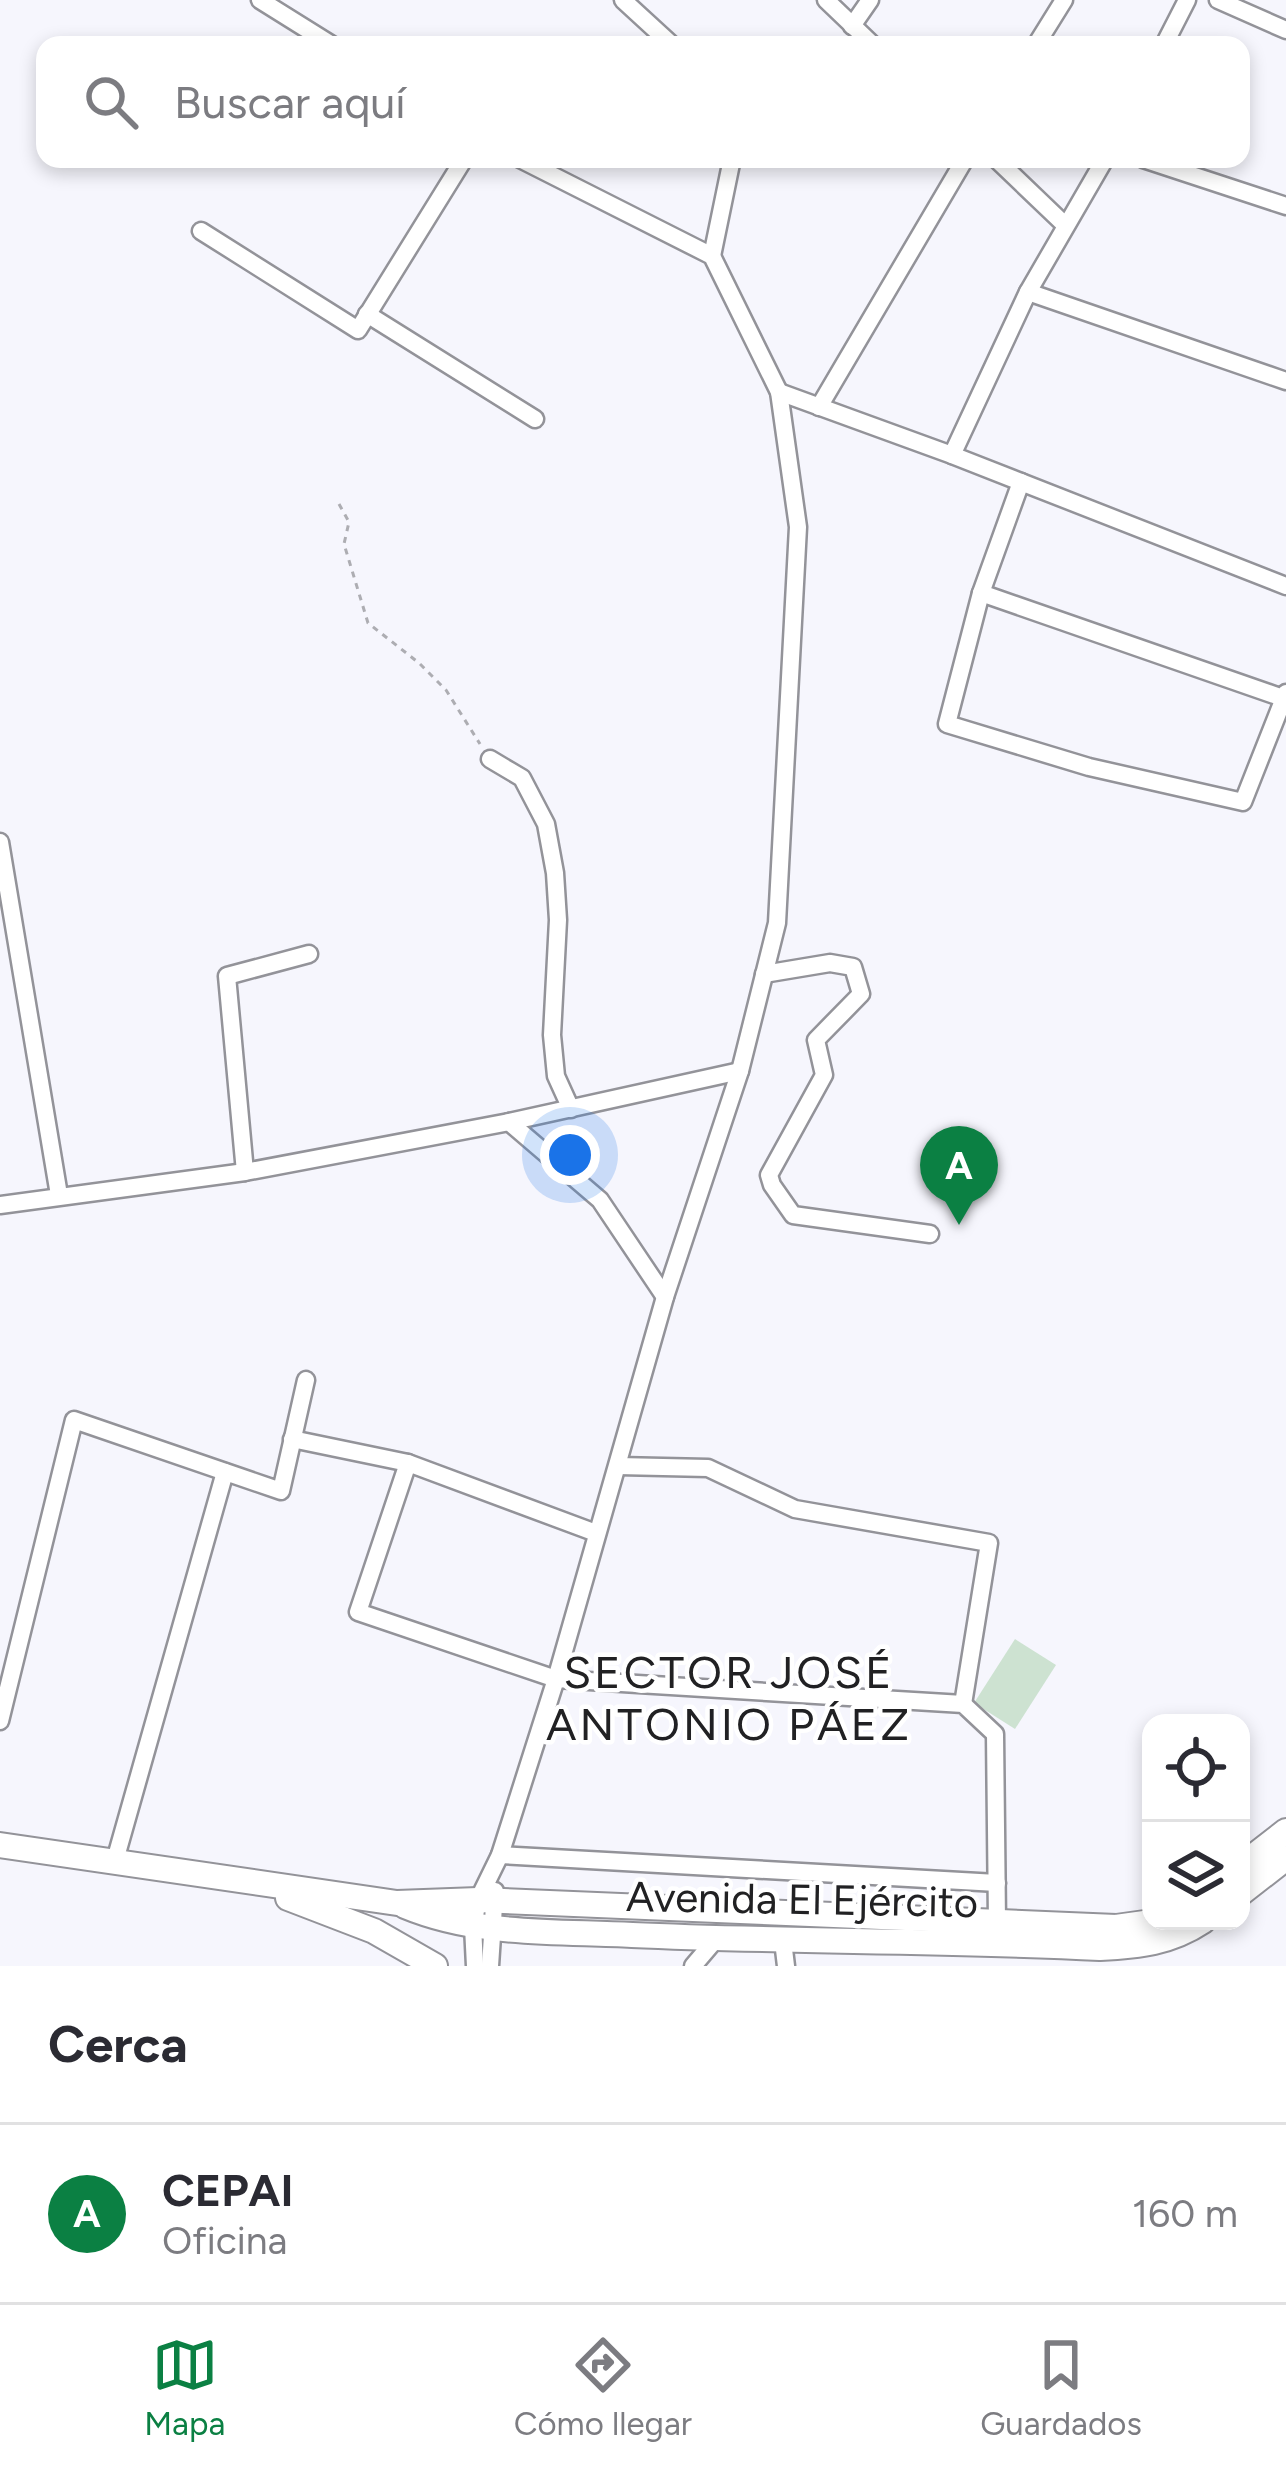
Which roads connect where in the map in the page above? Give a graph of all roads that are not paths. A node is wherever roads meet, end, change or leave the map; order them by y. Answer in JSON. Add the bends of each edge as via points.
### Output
{"nodes":[{"id":1,"x":260,"y":0,"type":"edge"},
{"id":2,"x":622,"y":0,"type":"edge"},
{"id":3,"x":826,"y":0,"type":"edge"},
{"id":4,"x":870,"y":0,"type":"edge"},
{"id":5,"x":1064,"y":0,"type":"edge"},
{"id":6,"x":1187,"y":0,"type":"edge"},
{"id":7,"x":1218,"y":0,"type":"edge"},
{"id":8,"x":852,"y":26,"type":"junction"},
{"id":9,"x":1286,"y":30,"type":"edge"},
{"id":10,"x":318,"y":36,"type":"edge"},
{"id":11,"x":662,"y":36,"type":"edge"},
{"id":12,"x":863,"y":36,"type":"edge"},
{"id":13,"x":1042,"y":36,"type":"edge"},
{"id":14,"x":1169,"y":36,"type":"edge"},
{"id":15,"x":458,"y":168,"type":"edge"},
{"id":16,"x":538,"y":168,"type":"edge"},
{"id":17,"x":730,"y":168,"type":"edge"},
{"id":18,"x":960,"y":168,"type":"edge"},
{"id":19,"x":1005,"y":168,"type":"edge"},
{"id":20,"x":1100,"y":168,"type":"edge"},
{"id":21,"x":1170,"y":168,"type":"edge"},
{"id":22,"x":1286,"y":206,"type":"edge"},
{"id":23,"x":1065,"y":225,"type":"junction"},
{"id":24,"x":201,"y":231,"type":"dead end"},
{"id":25,"x":712,"y":256,"type":"junction"},
{"id":26,"x":1028,"y":292,"type":"junction"},
{"id":27,"x":367,"y":314,"type":"junction"},
{"id":28,"x":1286,"y":381,"type":"edge"},
{"id":29,"x":779,"y":392,"type":"junction"},
{"id":30,"x":819,"y":407,"type":"junction"},
{"id":31,"x":535,"y":419,"type":"dead end"},
{"id":32,"x":952,"y":455,"type":"junction"},
{"id":33,"x":1021,"y":482,"type":"junction"},
{"id":34,"x":1286,"y":586,"type":"edge"},
{"id":35,"x":981,"y":593,"type":"junction"},
{"id":36,"x":1285,"y":696,"type":"edge"},
{"id":37,"x":490,"y":759,"type":"road end"},
{"id":38,"x":0,"y":842,"type":"edge"},
{"id":39,"x":309,"y":954,"type":"dead end"},
{"id":40,"x":764,"y":974,"type":"junction"},
{"id":41,"x":740,"y":1071,"type":"junction"},
{"id":42,"x":571,"y":1108,"type":"junction"},
{"id":43,"x":509,"y":1122,"type":"junction"},
{"id":44,"x":245,"y":1172,"type":"junction"},
{"id":45,"x":58,"y":1195,"type":"junction"},
{"id":46,"x":0,"y":1205,"type":"edge"},
{"id":47,"x":930,"y":1234,"type":"dead end"},
{"id":48,"x":665,"y":1297,"type":"junction"},
{"id":49,"x":305,"y":1380,"type":"dead end"},
{"id":50,"x":292,"y":1438,"type":"junction"},
{"id":51,"x":408,"y":1463,"type":"junction"},
{"id":52,"x":618,"y":1466,"type":"junction"},
{"id":53,"x":225,"y":1472,"type":"junction"},
{"id":54,"x":596,"y":1533,"type":"junction"},
{"id":55,"x":556,"y":1679,"type":"junction"},
{"id":56,"x":6,"y":1682,"type":"edge"},
{"id":57,"x":963,"y":1704,"type":"junction"},
{"id":58,"x":0,"y":1721,"type":"edge"},
{"id":59,"x":1286,"y":1831,"type":"edge"},
{"id":60,"x":0,"y":1845,"type":"edge"},
{"id":61,"x":500,"y":1855,"type":"junction"},
{"id":62,"x":1286,"y":1858,"type":"edge"},
{"id":63,"x":1250,"y":1859,"type":"edge"},
{"id":64,"x":114,"y":1864,"type":"junction"},
{"id":65,"x":247,"y":1883,"type":"junction"},
{"id":66,"x":997,"y":1883,"type":"junction"},
{"id":67,"x":1250,"y":1885,"type":"edge"},
{"id":68,"x":486,"y":1900,"type":"junction"},
{"id":69,"x":397,"y":1903,"type":"junction"},
{"id":70,"x":997,"y":1922,"type":"junction"},
{"id":71,"x":1142,"y":1923,"type":"edge"},
{"id":72,"x":482,"y":1927,"type":"junction"},
{"id":73,"x":1188,"y":1930,"type":"edge"},
{"id":74,"x":716,"y":1939,"type":"junction"},
{"id":75,"x":784,"y":1953,"type":"edge"},
{"id":76,"x":435,"y":1966,"type":"edge"},
{"id":77,"x":475,"y":1966,"type":"edge"},
{"id":78,"x":490,"y":1966,"type":"edge"},
{"id":79,"x":693,"y":1966,"type":"edge"}],
"edges":[{"from":1,"to":10,"type":"street"},
{"from":2,"to":11,"type":"street"},
{"from":3,"to":8,"type":"street"},
{"from":4,"to":8,"type":"street"},
{"from":5,"to":13,"type":"street"},
{"from":6,"to":14,"type":"street"},
{"from":7,"to":9,"type":"street"},
{"from":8,"to":12,"type":"street"},
{"from":15,"to":27,"type":"street"},
{"from":16,"to":25,"type":"street"},
{"from":17,"to":25,"type":"street"},
{"from":18,"to":30,"type":"street"},
{"from":19,"to":23,"type":"street"},
{"from":20,"to":23,"type":"street"},
{"from":21,"to":22,"type":"street"},
{"from":23,"to":26,"type":"street"},
{"from":24,"to":27,"type":"street","via":[[358,330]]},
{"from":25,"to":29,"type":"street"},
{"from":26,"to":28,"type":"street"},
{"from":26,"to":32,"type":"street"},
{"from":27,"to":31,"type":"street"},
{"from":29,"to":30,"type":"street"},
{"from":29,"to":40,"type":"street","via":[[798,527],[777,923]]},
{"from":30,"to":32,"type":"street"},
{"from":32,"to":33,"type":"street"},
{"from":33,"to":34,"type":"street"},
{"from":33,"to":35,"type":"street"},
{"from":35,"to":36,"type":"street"},
{"from":35,"to":36,"type":"street","via":[[947,724],[1244,802]]},
{"from":37,"to":42,"type":"street","via":[[522,778],[546,824],[557,920],[552,1035],[556,1076]]},
{"from":38,"to":45,"type":"street"},
{"from":39,"to":44,"type":"street","via":[[227,976]]},
{"from":40,"to":41,"type":"street"},
{"from":40,"to":47,"type":"street","via":[[853,967],[861,994],[816,1040],[824,1075],[769,1175],[772,1185],[793,1215]]},
{"from":41,"to":42,"type":"street"},
{"from":41,"to":48,"type":"street"},
{"from":42,"to":43,"type":"street"},
{"from":43,"to":44,"type":"street"},
{"from":43,"to":48,"type":"street","via":[[600,1200]]},
{"from":44,"to":45,"type":"street"},
{"from":45,"to":46,"type":"street"},
{"from":48,"to":52,"type":"street"},
{"from":49,"to":50,"type":"street"},
{"from":50,"to":51,"type":"street"},
{"from":50,"to":53,"type":"street","via":[[280,1491]]},
{"from":51,"to":54,"type":"street"},
{"from":51,"to":55,"type":"street","via":[[358,1612]]},
{"from":52,"to":54,"type":"street"},
{"from":52,"to":57,"type":"street","via":[[708,1468],[795,1509],[989,1543]]},
{"from":53,"to":56,"type":"street","via":[[74,1420]]},
{"from":53,"to":64,"type":"street"},
{"from":54,"to":55,"type":"street"},
{"from":55,"to":57,"type":"street"},
{"from":55,"to":61,"type":"street"},
{"from":56,"to":58,"type":"street"},
{"from":57,"to":66,"type":"street","via":[[995,1734]]},
{"from":59,"to":63,"type":"street"},
{"from":60,"to":64,"type":"street","name":"Avenida El Ejército"},
{"from":61,"to":66,"type":"street"},
{"from":61,"to":68,"type":"street"},
{"from":62,"to":67,"type":"street"},
{"from":64,"to":65,"type":"street","name":"Avenida El Ejército"},
{"from":65,"to":69,"type":"street","name":"Avenida El Ejército"},
{"from":65,"to":76,"type":"street","via":[[374,1930]]},
{"from":66,"to":70,"type":"street"},
{"from":68,"to":69,"type":"street","name":"Avenida El Ejército"},
{"from":68,"to":70,"type":"street","name":"Avenida El Ejército"},
{"from":68,"to":72,"type":"street"},
{"from":69,"to":72,"type":"street","name":"Avenida El Ejército"},
{"from":70,"to":71,"type":"street","name":"Avenida El Ejército"},
{"from":72,"to":74,"type":"street","name":"Avenida El Ejército"},
{"from":72,"to":77,"type":"street"},
{"from":72,"to":78,"type":"street"},
{"from":73,"to":75,"type":"street","name":"Avenida El Ejército","via":[[1148,1946]]},
{"from":74,"to":75,"type":"street","name":"Avenida El Ejército"},
{"from":74,"to":79,"type":"street"}]}
